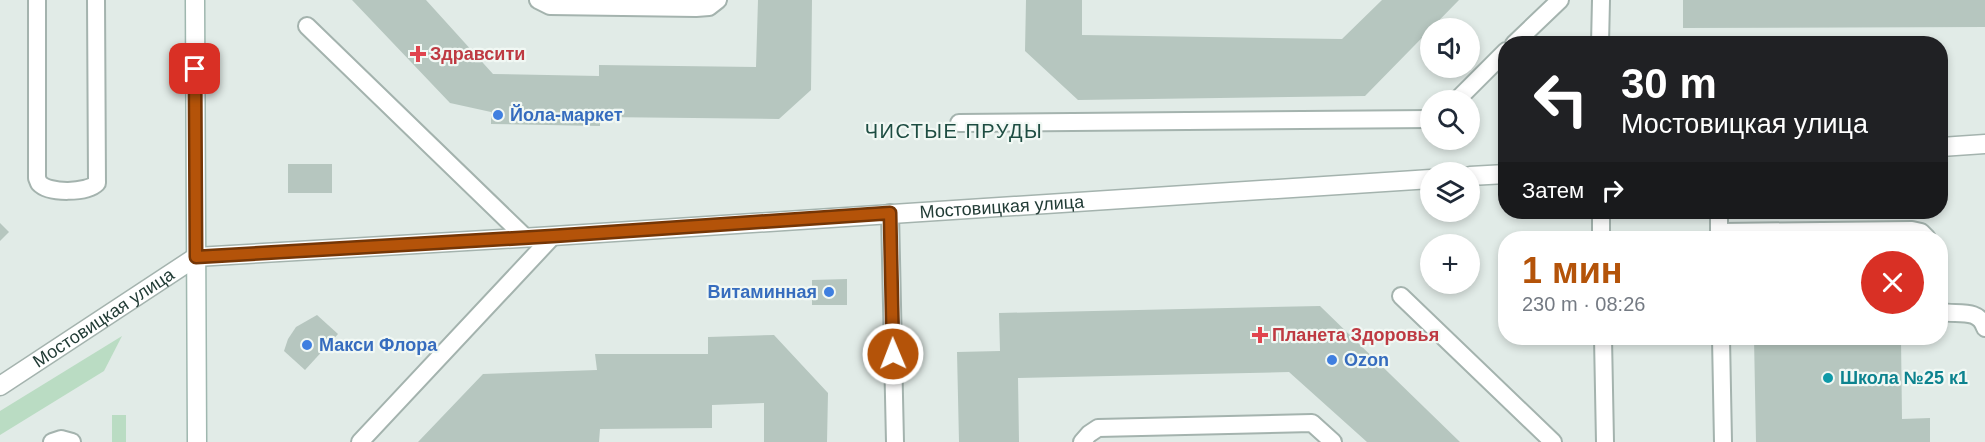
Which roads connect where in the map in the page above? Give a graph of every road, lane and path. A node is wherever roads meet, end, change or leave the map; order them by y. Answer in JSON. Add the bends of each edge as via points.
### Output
{"nodes":[{"id":1,"x":37,"y":0,"type":"edge"},
{"id":2,"x":96,"y":0,"type":"edge"},
{"id":3,"x":195,"y":0,"type":"edge"},
{"id":4,"x":538,"y":0,"type":"edge"},
{"id":5,"x":718,"y":0,"type":"edge"},
{"id":6,"x":1560,"y":0,"type":"edge"},
{"id":7,"x":1600,"y":0,"type":"edge"},
{"id":8,"x":307,"y":26,"type":"dead end"},
{"id":9,"x":1522,"y":36,"type":"edge"},
{"id":10,"x":1600,"y":36,"type":"edge"},
{"id":11,"x":1498,"y":59,"type":"edge"},
{"id":12,"x":1467,"y":90,"type":"edge"},
{"id":13,"x":1420,"y":119,"type":"edge"},
{"id":14,"x":959,"y":123,"type":"dead end"},
{"id":15,"x":1985,"y":144,"type":"edge"},
{"id":16,"x":1948,"y":147,"type":"edge"},
{"id":17,"x":1498,"y":174,"type":"edge"},
{"id":18,"x":1480,"y":175,"type":"edge"},
{"id":19,"x":1420,"y":180,"type":"edge"},
{"id":20,"x":890,"y":213,"type":"junction"},
{"id":21,"x":1873,"y":231,"type":"edge"},
{"id":22,"x":1916,"y":231,"type":"edge"},
{"id":23,"x":553,"y":236,"type":"junction"},
{"id":24,"x":526,"y":238,"type":"junction"},
{"id":25,"x":196,"y":257,"type":"junction"},
{"id":26,"x":1401,"y":296,"type":"dead end"},
{"id":27,"x":1948,"y":312,"type":"edge"},
{"id":28,"x":1985,"y":328,"type":"edge"},
{"id":29,"x":1603,"y":345,"type":"edge"},
{"id":30,"x":1721,"y":345,"type":"edge"},
{"id":31,"x":0,"y":386,"type":"edge"},
{"id":32,"x":52,"y":442,"type":"edge"},
{"id":33,"x":72,"y":442,"type":"edge"},
{"id":34,"x":196,"y":442,"type":"edge"},
{"id":35,"x":360,"y":442,"type":"edge"},
{"id":36,"x":895,"y":442,"type":"edge"},
{"id":37,"x":1082,"y":442,"type":"edge"},
{"id":38,"x":1333,"y":442,"type":"edge"},
{"id":39,"x":1553,"y":442,"type":"edge"},
{"id":40,"x":1605,"y":442,"type":"edge"},
{"id":41,"x":1723,"y":442,"type":"edge"}],
"edges":[{"from":1,"to":2,"type":"lane","via":[[38,178],[49,190],[86,190],[97,183]]},
{"from":3,"to":25,"type":"street"},
{"from":4,"to":5,"type":"lane","via":[[550,6],[696,8],[709,7]]},
{"from":6,"to":9,"type":"lane"},
{"from":7,"to":10,"type":"lane"},
{"from":8,"to":24,"type":"lane"},
{"from":11,"to":12,"type":"lane"},
{"from":13,"to":14,"type":"lane"},
{"from":15,"to":16,"type":"street"},
{"from":17,"to":18,"type":"street"},
{"from":19,"to":20,"type":"street","name":"Мостовицкая улица"},
{"from":20,"to":23,"type":"street","name":"Мостовицкая улица"},
{"from":20,"to":36,"type":"lane"},
{"from":21,"to":22,"type":"lane"},
{"from":23,"to":24,"type":"street","name":"Мостовицкая улица"},
{"from":23,"to":35,"type":"lane"},
{"from":24,"to":25,"type":"street","name":"Мостовицкая улица"},
{"from":25,"to":31,"type":"street","name":"Мостовицкая улица"},
{"from":25,"to":34,"type":"street"},
{"from":26,"to":39,"type":"lane"},
{"from":27,"to":28,"type":"lane","via":[[1976,315]]},
{"from":29,"to":40,"type":"lane"},
{"from":30,"to":41,"type":"lane"},
{"from":32,"to":33,"type":"lane"},
{"from":37,"to":38,"type":"lane","via":[[1098,428],[1312,423]]}]}
